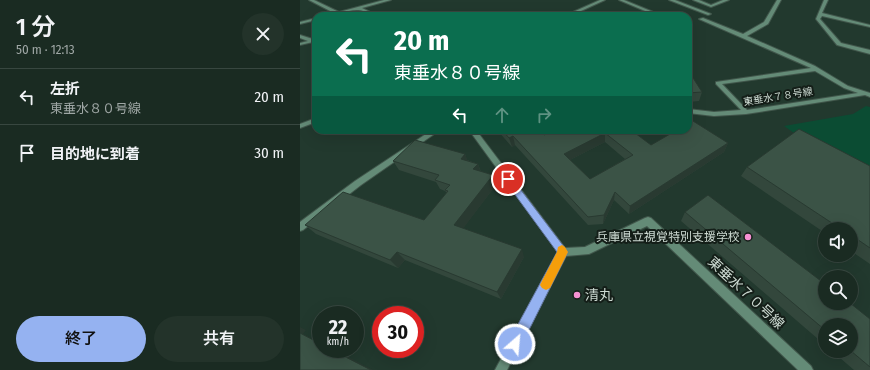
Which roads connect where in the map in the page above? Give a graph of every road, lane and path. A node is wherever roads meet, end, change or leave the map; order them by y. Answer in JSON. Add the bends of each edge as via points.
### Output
{"nodes":[{"id":1,"x":311,"y":0,"type":"edge"},
{"id":2,"x":388,"y":0,"type":"edge"},
{"id":3,"x":603,"y":0,"type":"edge"},
{"id":4,"x":621,"y":0,"type":"edge"},
{"id":5,"x":671,"y":0,"type":"edge"},
{"id":6,"x":696,"y":0,"type":"edge"},
{"id":7,"x":727,"y":0,"type":"edge"},
{"id":8,"x":780,"y":0,"type":"edge"},
{"id":9,"x":826,"y":0,"type":"edge"},
{"id":10,"x":358,"y":8,"type":"junction"},
{"id":11,"x":336,"y":12,"type":"edge"},
{"id":12,"x":342,"y":12,"type":"edge"},
{"id":13,"x":367,"y":12,"type":"edge"},
{"id":14,"x":575,"y":12,"type":"edge"},
{"id":15,"x":651,"y":12,"type":"edge"},
{"id":16,"x":709,"y":14,"type":"dead end"},
{"id":17,"x":820,"y":14,"type":"junction"},
{"id":18,"x":700,"y":19,"type":"dead end"},
{"id":19,"x":312,"y":20,"type":"edge"},
{"id":20,"x":300,"y":23,"type":"edge"},
{"id":21,"x":870,"y":26,"type":"edge"},
{"id":22,"x":300,"y":36,"type":"edge"},
{"id":23,"x":743,"y":36,"type":"junction"},
{"id":24,"x":312,"y":40,"type":"edge"},
{"id":25,"x":312,"y":42,"type":"edge"},
{"id":26,"x":300,"y":44,"type":"edge"},
{"id":27,"x":870,"y":52,"type":"edge"},
{"id":28,"x":816,"y":69,"type":"junction"},
{"id":29,"x":868,"y":94,"type":"edge"},
{"id":30,"x":692,"y":111,"type":"edge"},
{"id":31,"x":746,"y":112,"type":"junction"},
{"id":32,"x":312,"y":122,"type":"edge"},
{"id":33,"x":300,"y":126,"type":"edge"},
{"id":34,"x":431,"y":134,"type":"edge"},
{"id":35,"x":474,"y":134,"type":"edge"},
{"id":36,"x":300,"y":227,"type":"edge"},
{"id":37,"x":563,"y":252,"type":"junction"},
{"id":38,"x":501,"y":370,"type":"edge"},
{"id":39,"x":807,"y":370,"type":"edge"}],
"edges":[{"from":1,"to":11,"type":"street"},
{"from":2,"to":10,"type":"street"},
{"from":3,"to":14,"type":"street"},
{"from":4,"to":15,"type":"street"},
{"from":5,"to":16,"type":"street"},
{"from":6,"to":7,"type":"street","via":[[711,6]]},
{"from":8,"to":23,"type":"street","via":[[766,22]]},
{"from":9,"to":17,"type":"street"},
{"from":10,"to":12,"type":"street"},
{"from":10,"to":13,"type":"street"},
{"from":17,"to":21,"type":"street"},
{"from":17,"to":27,"type":"street","via":[[818,19],[839,44]]},
{"from":18,"to":23,"type":"street"},
{"from":19,"to":20,"type":"street"},
{"from":22,"to":24,"type":"street"},
{"from":23,"to":28,"type":"street"},
{"from":25,"to":26,"type":"street"},
{"from":28,"to":29,"type":"street","via":[[846,87]]},
{"from":28,"to":31,"type":"street","via":[[718,84]]},
{"from":29,"to":31,"type":"street","name":"東垂水７８号線"},
{"from":30,"to":31,"type":"street","name":"東垂水７８号線","via":[[714,114]]},
{"from":32,"to":33,"type":"street"},
{"from":34,"to":36,"type":"street","via":[[358,183]]},
{"from":35,"to":37,"type":"street"},
{"from":37,"to":38,"type":"street"},
{"from":37,"to":39,"type":"street","name":"東垂水７０号線","via":[[586,251],[648,221]]}]}
